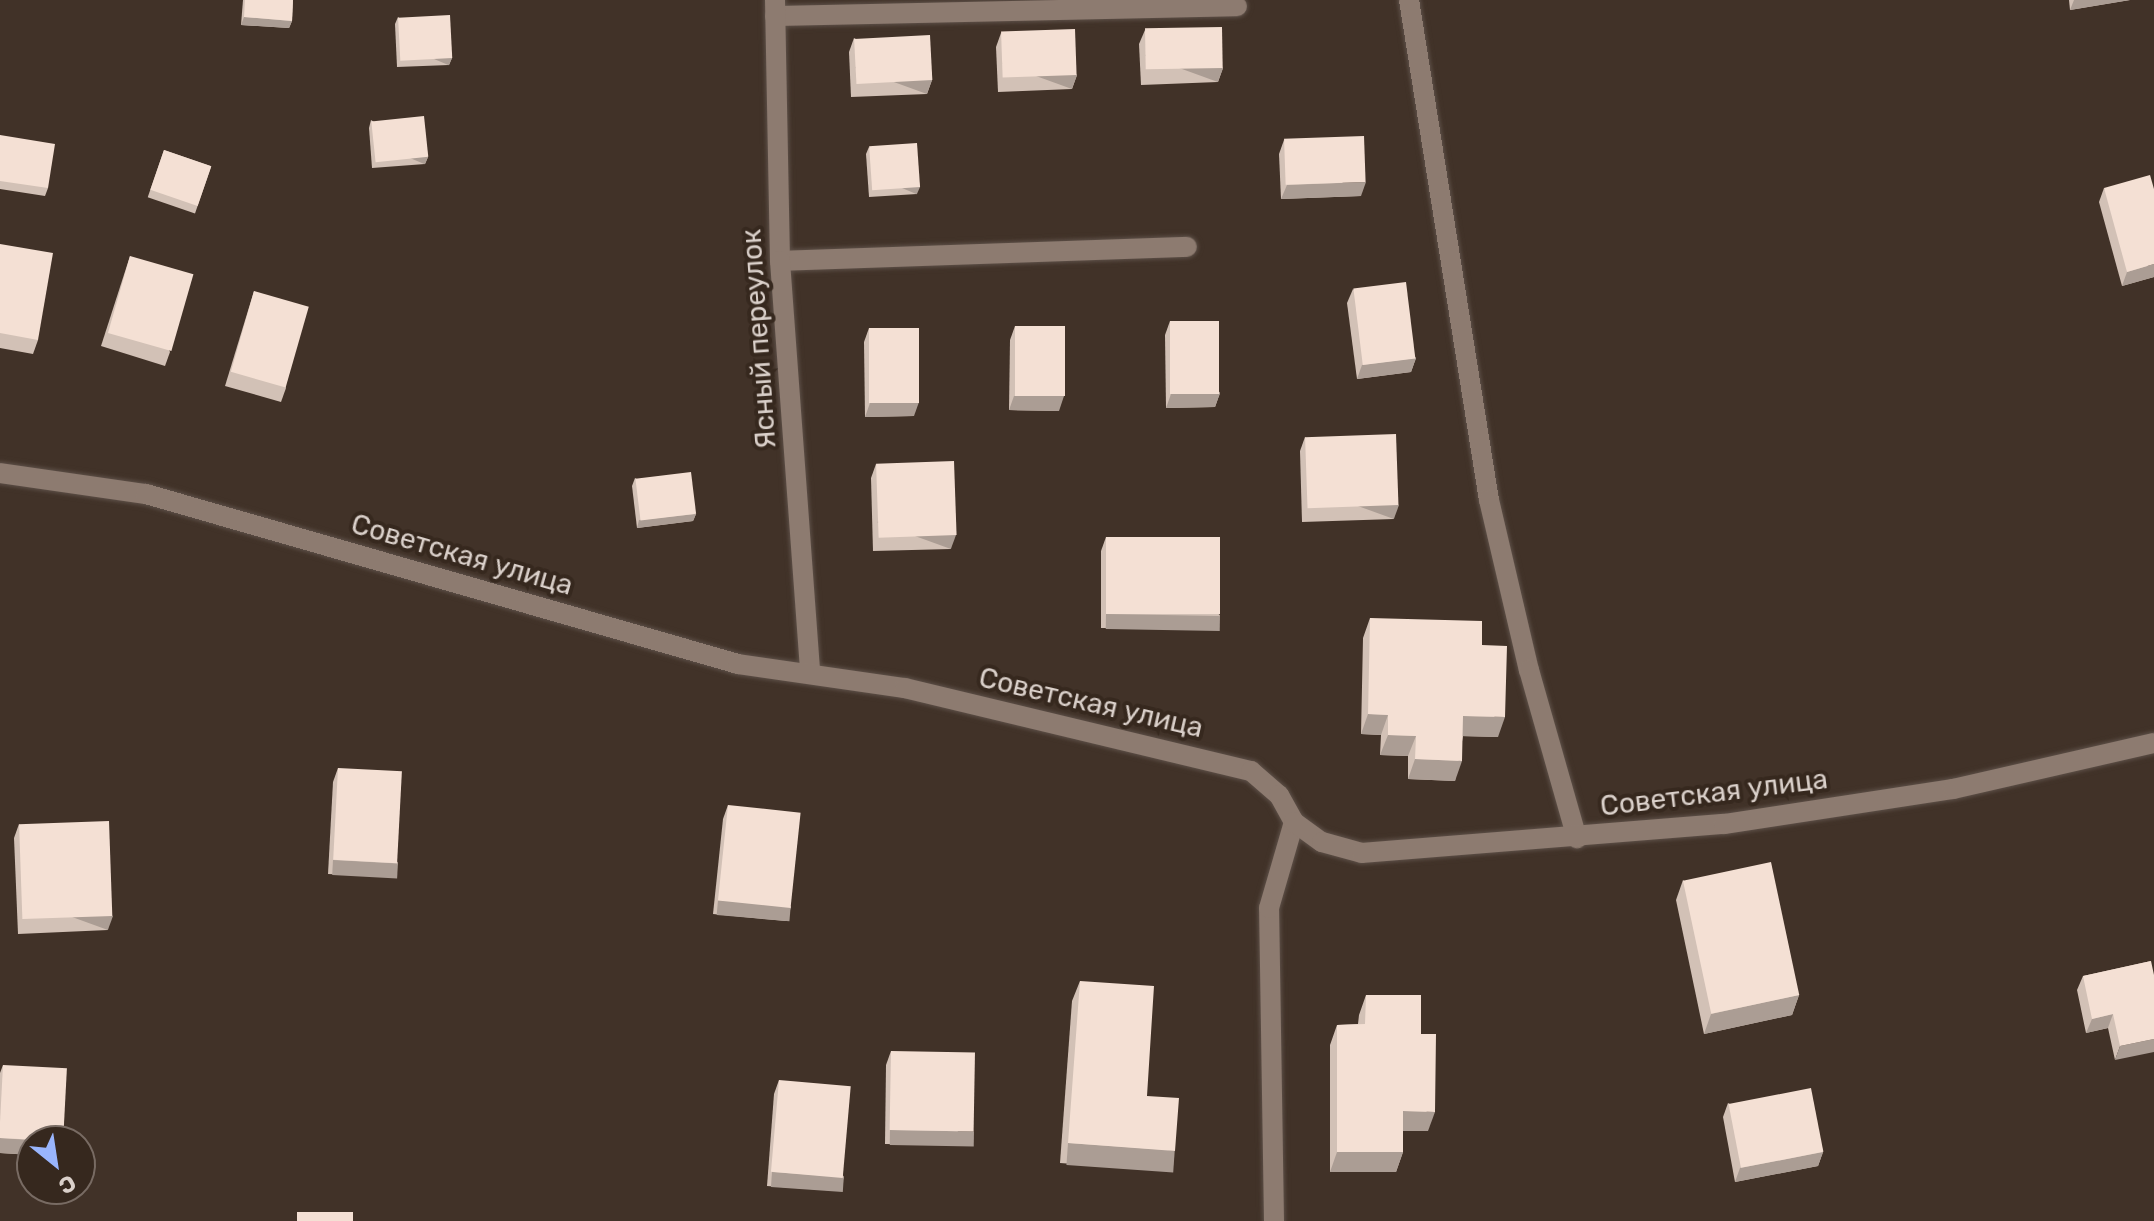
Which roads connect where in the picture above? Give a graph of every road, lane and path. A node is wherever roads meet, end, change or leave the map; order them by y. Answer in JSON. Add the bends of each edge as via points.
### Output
{"nodes":[{"id":1,"x":1409,"y":0,"type":"edge"},
{"id":2,"x":1237,"y":6,"type":"dead end"},
{"id":3,"x":775,"y":8,"type":"edge"},
{"id":4,"x":1187,"y":247,"type":"dead end"},
{"id":5,"x":780,"y":261,"type":"junction"},
{"id":6,"x":0,"y":473,"type":"edge"},
{"id":7,"x":810,"y":674,"type":"junction"},
{"id":8,"x":2154,"y":743,"type":"edge"},
{"id":9,"x":1294,"y":822,"type":"junction"},
{"id":10,"x":1577,"y":838,"type":"junction"},
{"id":11,"x":1274,"y":1221,"type":"edge"}],
"edges":[{"from":1,"to":10,"type":"street","via":[[1489,500],[1529,670]]},
{"from":2,"to":3,"type":"street"},
{"from":3,"to":5,"type":"street","name":"Ясный переулок"},
{"from":4,"to":5,"type":"street"},
{"from":5,"to":7,"type":"street","name":"Ясный переулок"},
{"from":6,"to":7,"type":"street","name":"Советская улица","via":[[146,494],[738,664]]},
{"from":7,"to":9,"type":"street","name":"Советская улица","via":[[905,688],[1251,771],[1279,795]]},
{"from":8,"to":10,"type":"street","name":"Советская улица","via":[[1953,789],[1724,824]]},
{"from":9,"to":10,"type":"street","name":"Советская улица","via":[[1322,842],[1362,853]]},
{"from":9,"to":11,"type":"street","via":[[1269,908]]}]}
